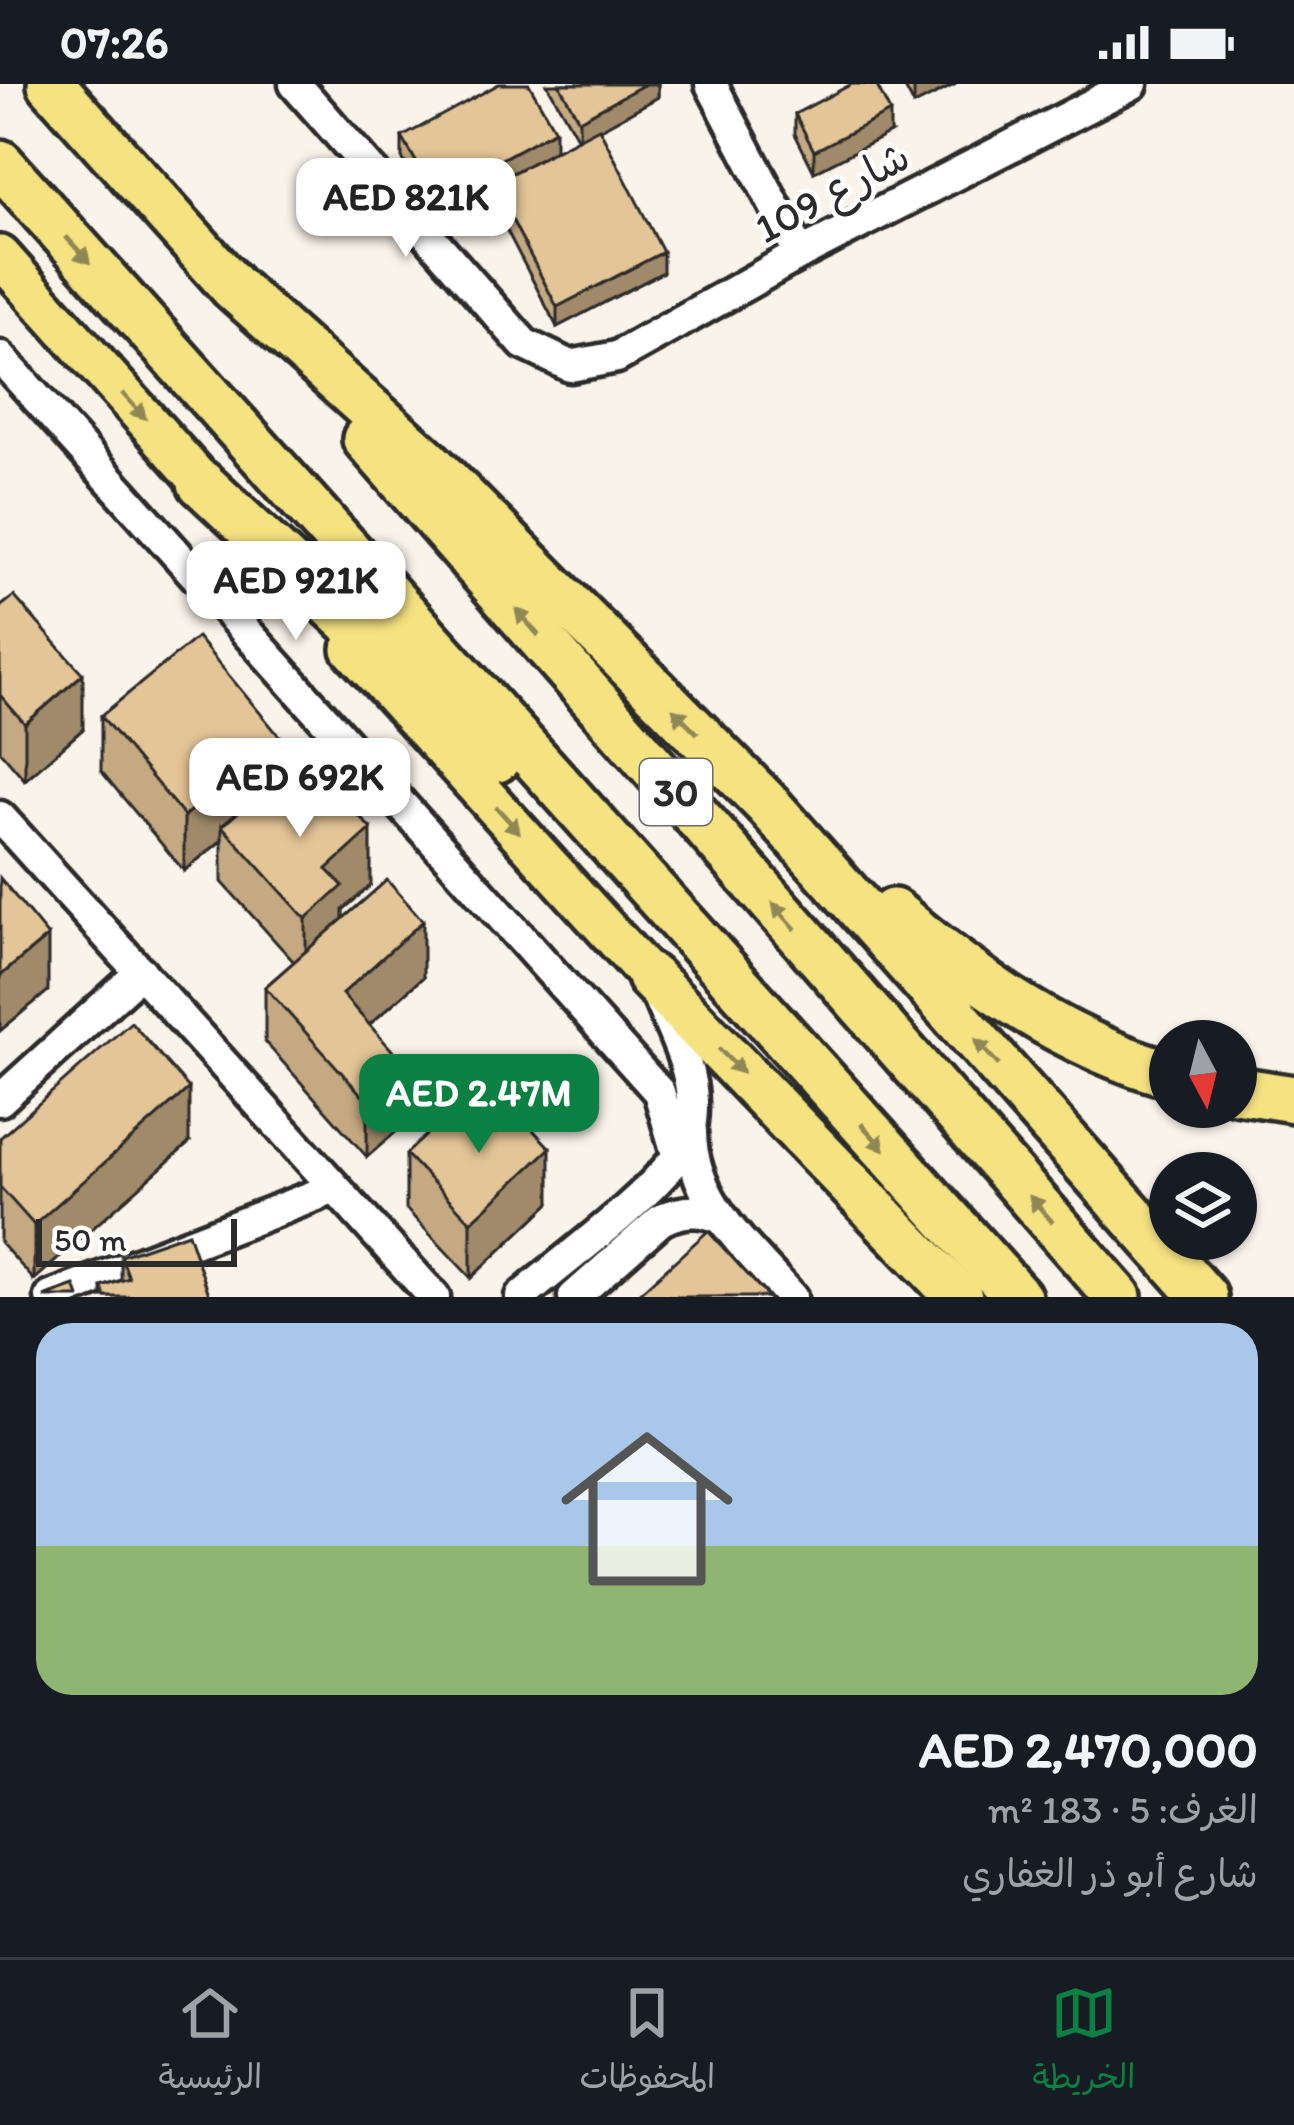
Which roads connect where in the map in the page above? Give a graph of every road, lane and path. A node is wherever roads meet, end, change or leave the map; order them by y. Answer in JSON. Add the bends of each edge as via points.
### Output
{"nodes":[{"id":1,"x":51,"y":84,"type":"edge"},
{"id":2,"x":295,"y":84,"type":"edge"},
{"id":3,"x":711,"y":84,"type":"edge"},
{"id":4,"x":1132,"y":84,"type":"edge"},
{"id":5,"x":0,"y":163,"type":"edge"},
{"id":6,"x":800,"y":254,"type":"junction"},
{"id":7,"x":0,"y":256,"type":"edge"},
{"id":8,"x":233,"y":287,"type":"junction"},
{"id":9,"x":0,"y":356,"type":"edge"},
{"id":10,"x":202,"y":483,"type":"junction"},
{"id":11,"x":768,"y":805,"type":"junction"},
{"id":12,"x":0,"y":818,"type":"edge"},
{"id":13,"x":141,"y":972,"type":"junction"},
{"id":14,"x":650,"y":977,"type":"junction"},
{"id":15,"x":738,"y":988,"type":"junction"},
{"id":16,"x":1149,"y":1065,"type":"edge"},
{"id":17,"x":1257,"y":1093,"type":"edge"},
{"id":18,"x":1294,"y":1099,"type":"edge"},
{"id":19,"x":0,"y":1100,"type":"edge"},
{"id":20,"x":684,"y":1144,"type":"junction"},
{"id":21,"x":335,"y":1187,"type":"junction"},
{"id":22,"x":638,"y":1196,"type":"junction"},
{"id":23,"x":717,"y":1217,"type":"junction"},
{"id":24,"x":51,"y":1297,"type":"edge"},
{"id":25,"x":434,"y":1297,"type":"edge"},
{"id":26,"x":521,"y":1297,"type":"edge"},
{"id":27,"x":574,"y":1297,"type":"edge"},
{"id":28,"x":791,"y":1297,"type":"edge"},
{"id":29,"x":959,"y":1297,"type":"edge"},
{"id":30,"x":1018,"y":1297,"type":"edge"},
{"id":31,"x":1118,"y":1297,"type":"edge"},
{"id":32,"x":1204,"y":1297,"type":"edge"}],
"edges":[{"from":1,"to":8,"type":"highway","number":"30"},
{"from":2,"to":6,"type":"street","name":"شارع 109","via":[[524,344],[570,366],[617,357]]},
{"from":3,"to":6,"type":"street"},
{"from":4,"to":6,"type":"street","name":"شارع 109"},
{"from":5,"to":15,"type":"highway","number":"30","one_way":true},
{"from":7,"to":10,"type":"main road","one_way":true},
{"from":11,"to":8,"type":"highway","one_way":true,"via":[[427,461]]},
{"from":31,"to":8,"type":"highway","number":"30","one_way":true},
{"from":9,"to":20,"type":"street","via":[[659,1092]]},
{"from":10,"to":14,"type":"main road","one_way":true},
{"from":10,"to":15,"type":"highway"},
{"from":11,"to":16,"type":"highway","via":[[985,985],[1069,1033]]},
{"from":32,"to":11,"type":"highway","one_way":true},
{"from":12,"to":13,"type":"street"},
{"from":13,"to":19,"type":"street"},
{"from":13,"to":21,"type":"street"},
{"from":14,"to":20,"type":"street","via":[[688,1072],[693,1102]]},
{"from":14,"to":29,"type":"highway","one_way":true},
{"from":15,"to":30,"type":"highway","number":"30","one_way":true},
{"from":17,"to":18,"type":"highway"},
{"from":20,"to":22,"type":"street"},
{"from":20,"to":23,"type":"street"},
{"from":21,"to":24,"type":"street"},
{"from":21,"to":25,"type":"street"},
{"from":22,"to":23,"type":"street","via":[[676,1198]]},
{"from":22,"to":26,"type":"street"},
{"from":23,"to":27,"type":"street","via":[[686,1211],[662,1220]]},
{"from":23,"to":28,"type":"street"}]}
